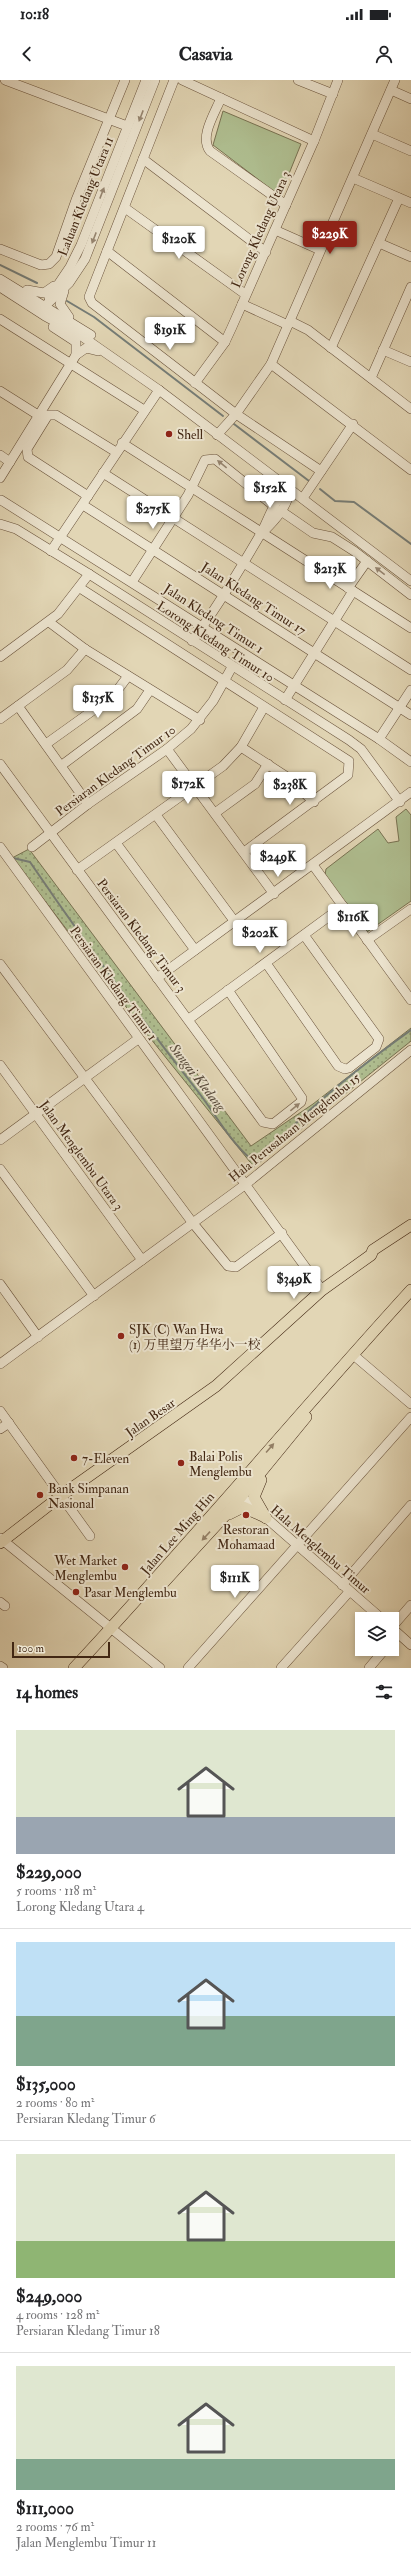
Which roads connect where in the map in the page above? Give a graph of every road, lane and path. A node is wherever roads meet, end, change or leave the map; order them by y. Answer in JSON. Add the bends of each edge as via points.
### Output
{"nodes":[{"id":1,"x":5,"y":80,"type":"edge"},
{"id":2,"x":125,"y":80,"type":"edge"},
{"id":3,"x":146,"y":80,"type":"edge"},
{"id":4,"x":156,"y":80,"type":"edge"},
{"id":5,"x":174,"y":80,"type":"edge"},
{"id":6,"x":182,"y":80,"type":"edge"},
{"id":7,"x":298,"y":80,"type":"edge"},
{"id":8,"x":338,"y":80,"type":"edge"},
{"id":9,"x":395,"y":80,"type":"edge"},
{"id":10,"x":391,"y":90,"type":"junction"},
{"id":11,"x":333,"y":94,"type":"junction"},
{"id":12,"x":221,"y":98,"type":"junction"},
{"id":13,"x":411,"y":99,"type":"edge"},
{"id":14,"x":110,"y":120,"type":"junction"},
{"id":15,"x":127,"y":126,"type":"junction"},
{"id":16,"x":372,"y":134,"type":"junction"},
{"id":17,"x":314,"y":141,"type":"junction"},
{"id":18,"x":411,"y":151,"type":"edge"},
{"id":19,"x":143,"y":159,"type":"junction"},
{"id":20,"x":353,"y":178,"type":"junction"},
{"id":21,"x":399,"y":198,"type":"junction"},
{"id":22,"x":411,"y":203,"type":"edge"},
{"id":23,"x":286,"y":205,"type":"junction"},
{"id":24,"x":125,"y":208,"type":"junction"},
{"id":25,"x":275,"y":230,"type":"junction"},
{"id":26,"x":379,"y":243,"type":"junction"},
{"id":27,"x":0,"y":249,"type":"edge"},
{"id":28,"x":320,"y":250,"type":"junction"},
{"id":29,"x":108,"y":251,"type":"junction"},
{"id":30,"x":266,"y":252,"type":"junction"},
{"id":31,"x":411,"y":257,"type":"edge"},
{"id":32,"x":66,"y":281,"type":"junction"},
{"id":33,"x":0,"y":285,"type":"edge"},
{"id":34,"x":12,"y":285,"type":"junction"},
{"id":35,"x":411,"y":287,"type":"edge"},
{"id":36,"x":245,"y":294,"type":"junction"},
{"id":37,"x":242,"y":304,"type":"junction"},
{"id":38,"x":46,"y":305,"type":"junction"},
{"id":39,"x":407,"y":307,"type":"edge"},
{"id":40,"x":0,"y":319,"type":"edge"},
{"id":41,"x":74,"y":323,"type":"junction"},
{"id":42,"x":289,"y":323,"type":"junction"},
{"id":43,"x":80,"y":335,"type":"junction"},
{"id":44,"x":225,"y":342,"type":"junction"},
{"id":45,"x":332,"y":348,"type":"junction"},
{"id":46,"x":383,"y":350,"type":"junction"},
{"id":47,"x":76,"y":355,"type":"junction"},
{"id":48,"x":115,"y":360,"type":"junction"},
{"id":49,"x":411,"y":362,"type":"edge"},
{"id":50,"x":70,"y":364,"type":"junction"},
{"id":51,"x":271,"y":364,"type":"junction"},
{"id":52,"x":371,"y":378,"type":"junction"},
{"id":53,"x":195,"y":383,"type":"junction"},
{"id":54,"x":159,"y":390,"type":"junction"},
{"id":55,"x":0,"y":391,"type":"edge"},
{"id":56,"x":411,"y":409,"type":"edge"},
{"id":57,"x":144,"y":410,"type":"junction"},
{"id":58,"x":236,"y":414,"type":"junction"},
{"id":59,"x":38,"y":415,"type":"junction"},
{"id":60,"x":353,"y":424,"type":"junction"},
{"id":61,"x":217,"y":435,"type":"junction"},
{"id":62,"x":122,"y":443,"type":"junction"},
{"id":63,"x":116,"y":452,"type":"junction"},
{"id":64,"x":0,"y":455,"type":"edge"},
{"id":65,"x":10,"y":462,"type":"junction"},
{"id":66,"x":411,"y":470,"type":"edge"},
{"id":67,"x":321,"y":471,"type":"junction"},
{"id":68,"x":103,"y":473,"type":"junction"},
{"id":69,"x":0,"y":478,"type":"edge"},
{"id":70,"x":191,"y":487,"type":"junction"},
{"id":71,"x":290,"y":490,"type":"junction"},
{"id":72,"x":88,"y":496,"type":"junction"},
{"id":73,"x":303,"y":498,"type":"junction"},
{"id":74,"x":1,"y":500,"type":"dead end"},
{"id":75,"x":82,"y":505,"type":"junction"},
{"id":76,"x":278,"y":508,"type":"junction"},
{"id":77,"x":173,"y":518,"type":"junction"},
{"id":78,"x":0,"y":524,"type":"edge"},
{"id":79,"x":261,"y":533,"type":"junction"},
{"id":80,"x":61,"y":537,"type":"junction"},
{"id":81,"x":153,"y":549,"type":"junction"},
{"id":82,"x":51,"y":551,"type":"junction"},
{"id":83,"x":367,"y":561,"type":"junction"},
{"id":84,"x":243,"y":562,"type":"junction"},
{"id":85,"x":89,"y":574,"type":"junction"},
{"id":86,"x":411,"y":581,"type":"edge"},
{"id":87,"x":132,"y":582,"type":"junction"},
{"id":88,"x":80,"y":588,"type":"junction"},
{"id":89,"x":350,"y":590,"type":"junction"},
{"id":90,"x":223,"y":593,"type":"junction"},
{"id":91,"x":411,"y":595,"type":"edge"},
{"id":92,"x":334,"y":621,"type":"junction"},
{"id":93,"x":49,"y":622,"type":"junction"},
{"id":94,"x":202,"y":627,"type":"junction"},
{"id":95,"x":411,"y":628,"type":"edge"},
{"id":96,"x":192,"y":641,"type":"junction"},
{"id":97,"x":85,"y":649,"type":"junction"},
{"id":98,"x":314,"y":653,"type":"junction"},
{"id":99,"x":0,"y":657,"type":"edge"},
{"id":100,"x":232,"y":667,"type":"junction"},
{"id":101,"x":411,"y":670,"type":"edge"},
{"id":102,"x":128,"y":676,"type":"junction"},
{"id":103,"x":225,"y":681,"type":"junction"},
{"id":104,"x":294,"y":685,"type":"junction"},
{"id":105,"x":150,"y":690,"type":"junction"},
{"id":106,"x":411,"y":690,"type":"edge"},
{"id":107,"x":286,"y":700,"type":"junction"},
{"id":108,"x":18,"y":706,"type":"junction"},
{"id":109,"x":400,"y":706,"type":"junction"},
{"id":110,"x":264,"y":707,"type":"junction"},
{"id":111,"x":411,"y":714,"type":"edge"},
{"id":112,"x":0,"y":719,"type":"edge"},
{"id":113,"x":200,"y":720,"type":"junction"},
{"id":114,"x":379,"y":739,"type":"junction"},
{"id":115,"x":46,"y":744,"type":"junction"},
{"id":116,"x":241,"y":747,"type":"junction"},
{"id":117,"x":167,"y":750,"type":"junction"},
{"id":118,"x":411,"y":762,"type":"edge"},
{"id":119,"x":0,"y":764,"type":"edge"},
{"id":120,"x":268,"y":764,"type":"junction"},
{"id":121,"x":62,"y":765,"type":"junction"},
{"id":122,"x":195,"y":787,"type":"junction"},
{"id":123,"x":411,"y":792,"type":"edge"},
{"id":124,"x":314,"y":802,"type":"junction"},
{"id":125,"x":400,"y":802,"type":"junction"},
{"id":126,"x":88,"y":804,"type":"junction"},
{"id":127,"x":215,"y":813,"type":"junction"},
{"id":128,"x":156,"y":815,"type":"junction"},
{"id":129,"x":51,"y":833,"type":"junction"},
{"id":130,"x":116,"y":843,"type":"junction"},
{"id":131,"x":0,"y":847,"type":"edge"},
{"id":132,"x":32,"y":847,"type":"dead end"},
{"id":133,"x":244,"y":852,"type":"junction"},
{"id":134,"x":313,"y":865,"type":"junction"},
{"id":135,"x":77,"y":870,"type":"junction"},
{"id":136,"x":274,"y":894,"type":"junction"},
{"id":137,"x":343,"y":906,"type":"junction"},
{"id":138,"x":410,"y":913,"type":"edge"},
{"id":139,"x":234,"y":922,"type":"junction"},
{"id":140,"x":304,"y":935,"type":"junction"},
{"id":141,"x":367,"y":940,"type":"junction"},
{"id":142,"x":195,"y":950,"type":"junction"},
{"id":143,"x":266,"y":963,"type":"junction"},
{"id":144,"x":0,"y":964,"type":"edge"},
{"id":145,"x":157,"y":978,"type":"junction"},
{"id":146,"x":228,"y":990,"type":"junction"},
{"id":147,"x":411,"y":1000,"type":"edge"},
{"id":148,"x":189,"y":1019,"type":"junction"},
{"id":149,"x":138,"y":1039,"type":"junction"},
{"id":150,"x":411,"y":1050,"type":"edge"},
{"id":151,"x":0,"y":1065,"type":"edge"},
{"id":152,"x":84,"y":1078,"type":"junction"},
{"id":153,"x":36,"y":1113,"type":"junction"},
{"id":154,"x":0,"y":1140,"type":"edge"},
{"id":155,"x":0,"y":1170,"type":"edge"},
{"id":156,"x":246,"y":1184,"type":"junction"},
{"id":157,"x":192,"y":1222,"type":"junction"},
{"id":158,"x":411,"y":1225,"type":"edge"},
{"id":159,"x":282,"y":1233,"type":"junction"},
{"id":160,"x":411,"y":1235,"type":"edge"},
{"id":161,"x":371,"y":1255,"type":"junction"},
{"id":162,"x":142,"y":1260,"type":"junction"},
{"id":163,"x":0,"y":1284,"type":"edge"},
{"id":164,"x":322,"y":1290,"type":"junction"},
{"id":165,"x":411,"y":1290,"type":"edge"},
{"id":166,"x":94,"y":1296,"type":"junction"},
{"id":167,"x":411,"y":1297,"type":"edge"},
{"id":168,"x":38,"y":1337,"type":"junction"},
{"id":169,"x":357,"y":1358,"type":"junction"},
{"id":170,"x":0,"y":1364,"type":"edge"},
{"id":171,"x":411,"y":1404,"type":"edge"},
{"id":172,"x":0,"y":1411,"type":"edge"},
{"id":173,"x":411,"y":1417,"type":"edge"},
{"id":174,"x":9,"y":1423,"type":"junction"},
{"id":175,"x":0,"y":1429,"type":"edge"},
{"id":176,"x":274,"y":1459,"type":"junction"},
{"id":177,"x":259,"y":1461,"type":"junction"},
{"id":178,"x":61,"y":1494,"type":"junction"},
{"id":179,"x":243,"y":1497,"type":"junction"},
{"id":180,"x":411,"y":1506,"type":"edge"},
{"id":181,"x":217,"y":1510,"type":"junction"},
{"id":182,"x":266,"y":1518,"type":"junction"},
{"id":183,"x":218,"y":1523,"type":"junction"},
{"id":184,"x":90,"y":1536,"type":"dead end"},
{"id":185,"x":1,"y":1539,"type":"edge"},
{"id":186,"x":298,"y":1545,"type":"junction"},
{"id":187,"x":342,"y":1585,"type":"junction"},
{"id":188,"x":349,"y":1592,"type":"junction"},
{"id":189,"x":411,"y":1605,"type":"edge"},
{"id":190,"x":373,"y":1612,"type":"edge"},
{"id":191,"x":399,"y":1623,"type":"edge"},
{"id":192,"x":115,"y":1630,"type":"junction"},
{"id":193,"x":399,"y":1634,"type":"edge"},
{"id":194,"x":411,"y":1645,"type":"edge"},
{"id":195,"x":379,"y":1656,"type":"edge"},
{"id":196,"x":0,"y":1666,"type":"edge"},
{"id":197,"x":3,"y":1668,"type":"edge"},
{"id":198,"x":74,"y":1668,"type":"edge"},
{"id":199,"x":82,"y":1668,"type":"edge"},
{"id":200,"x":160,"y":1668,"type":"edge"},
{"id":201,"x":188,"y":1668,"type":"edge"},
{"id":202,"x":281,"y":1668,"type":"edge"},
{"id":203,"x":368,"y":1668,"type":"edge"}],
"edges":[{"from":1,"to":14,"type":"street"},
{"from":2,"to":14,"type":"street"},
{"from":3,"to":15,"type":"street","name":"Laluan Kledang Utara 11"},
{"from":4,"to":32,"type":"street","name":"Laluan Kledang Utara 11","one_way":true,"via":[[88,252]]},
{"from":5,"to":19,"type":"street"},
{"from":6,"to":12,"type":"street"},
{"from":7,"to":11,"type":"street"},
{"from":8,"to":11,"type":"street","name":"Lorong Kledang Utara 3"},
{"from":9,"to":10,"type":"street"},
{"from":10,"to":13,"type":"street"},
{"from":10,"to":16,"type":"street"},
{"from":11,"to":17,"type":"street","name":"Lorong Kledang Utara 3"},
{"from":12,"to":17,"type":"street"},
{"from":12,"to":23,"type":"street","via":[[206,136],[206,145],[216,156]]},
{"from":14,"to":15,"type":"street"},
{"from":14,"to":27,"type":"street","via":[[76,200],[56,257],[49,264],[41,265]]},
{"from":32,"to":15,"type":"street","name":"Laluan Kledang Utara 11","one_way":true},
{"from":16,"to":18,"type":"street"},
{"from":16,"to":20,"type":"street"},
{"from":17,"to":23,"type":"street","name":"Lorong Kledang Utara 3"},
{"from":19,"to":24,"type":"street"},
{"from":19,"to":30,"type":"street"},
{"from":20,"to":21,"type":"street"},
{"from":20,"to":28,"type":"street"},
{"from":21,"to":22,"type":"street"},
{"from":21,"to":26,"type":"street"},
{"from":23,"to":25,"type":"street","name":"Lorong Kledang Utara 3"},
{"from":24,"to":29,"type":"street"},
{"from":24,"to":36,"type":"street"},
{"from":25,"to":28,"type":"street"},
{"from":25,"to":30,"type":"street","name":"Lorong Kledang Utara 3"},
{"from":26,"to":31,"type":"street"},
{"from":26,"to":45,"type":"street"},
{"from":28,"to":42,"type":"street"},
{"from":29,"to":44,"type":"street"},
{"from":29,"to":53,"type":"street","via":[[90,289],[89,297],[92,303]]},
{"from":30,"to":36,"type":"street","name":"Lorong Kledang Utara 3"},
{"from":32,"to":34,"type":"street","via":[[44,293],[34,293]]},
{"from":32,"to":38,"type":"street","name":"Laluan Kledang Utara 11"},
{"from":32,"to":41,"type":"street","via":[[60,304]]},
{"from":33,"to":34,"type":"street"},
{"from":33,"to":38,"type":"street","via":[[36,304]]},
{"from":33,"to":43,"type":"street","via":[[45,316]]},
{"from":33,"to":47,"type":"street","via":[[72,339],[77,345]]},
{"from":34,"to":38,"type":"street"},
{"from":35,"to":39,"type":"street"},
{"from":36,"to":37,"type":"street","name":"Lorong Kledang Utara 3"},
{"from":37,"to":42,"type":"street"},
{"from":37,"to":44,"type":"street","name":"Lorong Kledang Utara 3"},
{"from":38,"to":41,"type":"street"},
{"from":38,"to":43,"type":"street","via":[[55,316]]},
{"from":39,"to":46,"type":"street"},
{"from":40,"to":50,"type":"street"},
{"from":41,"to":54,"type":"street"},
{"from":42,"to":45,"type":"street","via":[[308,330]]},
{"from":42,"to":51,"type":"street"},
{"from":43,"to":48,"type":"street"},
{"from":44,"to":53,"type":"street","name":"Lorong Kledang Utara 3"},
{"from":45,"to":52,"type":"street"},
{"from":46,"to":49,"type":"street"},
{"from":46,"to":52,"type":"street"},
{"from":47,"to":48,"type":"street","via":[[81,349],[91,348]]},
{"from":47,"to":50,"type":"street"},
{"from":48,"to":54,"type":"street"},
{"from":50,"to":57,"type":"street"},
{"from":50,"to":59,"type":"street"},
{"from":51,"to":58,"type":"street"},
{"from":51,"to":60,"type":"street"},
{"from":52,"to":56,"type":"street"},
{"from":53,"to":58,"type":"street"},
{"from":54,"to":57,"type":"street"},
{"from":54,"to":61,"type":"street"},
{"from":55,"to":59,"type":"street"},
{"from":57,"to":62,"type":"street"},
{"from":58,"to":61,"type":"street"},
{"from":58,"to":67,"type":"street"},
{"from":59,"to":65,"type":"street"},
{"from":60,"to":66,"type":"street"},
{"from":60,"to":67,"type":"street"},
{"from":61,"to":71,"type":"street"},
{"from":62,"to":63,"type":"street"},
{"from":62,"to":70,"type":"street"},
{"from":63,"to":68,"type":"street"},
{"from":63,"to":72,"type":"street","via":[[56,415],[48,415],[27,449],[28,457]]},
{"from":64,"to":65,"type":"street"},
{"from":65,"to":69,"type":"street"},
{"from":67,"to":73,"type":"street"},
{"from":68,"to":72,"type":"street"},
{"from":68,"to":77,"type":"street"},
{"from":76,"to":70,"type":"street","one_way":true,"via":[[215,459],[205,460]]},
{"from":70,"to":77,"type":"street"},
{"from":70,"to":79,"type":"street"},
{"from":71,"to":73,"type":"street"},
{"from":71,"to":76,"type":"street","via":[[289,499]]},
{"from":72,"to":75,"type":"street"},
{"from":73,"to":86,"type":"street"},
{"from":74,"to":80,"type":"street","name":"Jalan Kledang Timur 1"},
{"from":75,"to":80,"type":"street"},
{"from":75,"to":81,"type":"street","name":"Jalan Kledang Timur 17"},
{"from":76,"to":79,"type":"street"},
{"from":76,"to":83,"type":"street","via":[[313,533],[339,541]]},
{"from":77,"to":81,"type":"street"},
{"from":77,"to":84,"type":"street"},
{"from":78,"to":82,"type":"street","name":"Lorong Kledang Timur 10","via":[[16,529]]},
{"from":79,"to":84,"type":"street"},
{"from":79,"to":89,"type":"street"},
{"from":80,"to":82,"type":"street"},
{"from":80,"to":87,"type":"street","name":"Jalan Kledang Timur 1"},
{"from":81,"to":87,"type":"street"},
{"from":81,"to":90,"type":"street","name":"Jalan Kledang Timur 17"},
{"from":82,"to":85,"type":"street","name":"Lorong Kledang Timur 10"},
{"from":83,"to":89,"type":"street"},
{"from":91,"to":83,"type":"street","one_way":true},
{"from":84,"to":90,"type":"street"},
{"from":84,"to":92,"type":"street"},
{"from":85,"to":88,"type":"street"},
{"from":85,"to":96,"type":"street","name":"Lorong Kledang Timur 10"},
{"from":87,"to":94,"type":"street","name":"Jalan Kledang Timur 1"},
{"from":88,"to":93,"type":"street","via":[[68,605]]},
{"from":88,"to":103,"type":"street"},
{"from":89,"to":92,"type":"street"},
{"from":89,"to":95,"type":"street"},
{"from":90,"to":94,"type":"street"},
{"from":90,"to":98,"type":"street","name":"Jalan Kledang Timur 17"},
{"from":92,"to":98,"type":"street"},
{"from":92,"to":101,"type":"street"},
{"from":93,"to":97,"type":"street"},
{"from":93,"to":99,"type":"street"},
{"from":94,"to":96,"type":"street"},
{"from":94,"to":104,"type":"street","name":"Jalan Kledang Timur 1"},
{"from":96,"to":100,"type":"street","name":"Lorong Kledang Timur 10"},
{"from":97,"to":102,"type":"street"},
{"from":97,"to":108,"type":"street","via":[[67,670]]},
{"from":98,"to":104,"type":"street"},
{"from":98,"to":109,"type":"street","name":"Jalan Kledang Timur 17"},
{"from":100,"to":103,"type":"street","name":"Persiaran Kledang Timur 10"},
{"from":100,"to":107,"type":"street","name":"Lorong Kledang Timur 10"},
{"from":102,"to":105,"type":"street"},
{"from":102,"to":115,"type":"street","via":[[113,696]]},
{"from":103,"to":110,"type":"street"},
{"from":103,"to":113,"type":"street","name":"Persiaran Kledang Timur 10"},
{"from":104,"to":107,"type":"street"},
{"from":104,"to":114,"type":"street","name":"Jalan Kledang Timur 1"},
{"from":105,"to":113,"type":"street"},
{"from":105,"to":121,"type":"street","via":[[137,709]]},
{"from":106,"to":109,"type":"street"},
{"from":107,"to":125,"type":"street","name":"Lorong Kledang Timur 10","via":[[360,749]]},
{"from":108,"to":112,"type":"street"},
{"from":108,"to":115,"type":"street"},
{"from":109,"to":111,"type":"street","name":"Jalan Kledang Timur 17"},
{"from":109,"to":114,"type":"street"},
{"from":110,"to":116,"type":"street"},
{"from":110,"to":124,"type":"street","via":[[346,757],[350,766],[348,775]]},
{"from":113,"to":117,"type":"street","name":"Persiaran Kledang Timur 10"},
{"from":114,"to":118,"type":"street","name":"Jalan Kledang Timur 1"},
{"from":115,"to":121,"type":"street"},
{"from":116,"to":120,"type":"street"},
{"from":116,"to":122,"type":"street","via":[[223,766]]},
{"from":117,"to":122,"type":"street"},
{"from":117,"to":126,"type":"street","name":"Persiaran Kledang Timur 10"},
{"from":119,"to":129,"type":"street","name":"Persiaran Kledang Timur 3"},
{"from":120,"to":124,"type":"street","via":[[287,777]]},
{"from":120,"to":127,"type":"street","via":[[255,784]]},
{"from":121,"to":126,"type":"street"},
{"from":122,"to":127,"type":"street"},
{"from":122,"to":128,"type":"street"},
{"from":123,"to":125,"type":"street"},
{"from":124,"to":133,"type":"street"},
{"from":125,"to":134,"type":"street"},
{"from":126,"to":129,"type":"street","name":"Persiaran Kledang Timur 10"},
{"from":127,"to":133,"type":"street"},
{"from":128,"to":130,"type":"street"},
{"from":128,"to":139,"type":"street"},
{"from":129,"to":132,"type":"street","name":"Persiaran Kledang Timur 10"},
{"from":129,"to":135,"type":"street","name":"Persiaran Kledang Timur 3"},
{"from":130,"to":135,"type":"street"},
{"from":130,"to":142,"type":"street"},
{"from":131,"to":149,"type":"street","name":"Persiaran Kledang Timur 1"},
{"from":133,"to":136,"type":"street"},
{"from":134,"to":136,"type":"street"},
{"from":134,"to":137,"type":"street"},
{"from":135,"to":145,"type":"street","name":"Persiaran Kledang Timur 3"},
{"from":136,"to":139,"type":"street"},
{"from":137,"to":140,"type":"street"},
{"from":137,"to":141,"type":"street"},
{"from":138,"to":141,"type":"street"},
{"from":139,"to":142,"type":"street"},
{"from":140,"to":143,"type":"street"},
{"from":140,"to":143,"type":"street","via":[[377,1036],[376,1047],[349,1068],[342,1069]]},
{"from":141,"to":147,"type":"street"},
{"from":142,"to":145,"type":"street"},
{"from":143,"to":146,"type":"street"},
{"from":144,"to":152,"type":"street"},
{"from":145,"to":148,"type":"street","name":"Persiaran Kledang Timur 3"},
{"from":146,"to":148,"type":"street"},
{"from":148,"to":146,"type":"street","name":"Persiaran Kledang Timur 3","one_way":true,"via":[[263,1122],[273,1124],[301,1102],[302,1098]]},
{"from":149,"to":152,"type":"street"},
{"from":149,"to":156,"type":"street","name":"Persiaran Kledang Timur 1"},
{"from":150,"to":156,"type":"street","name":"Hala Perusahaan Menglembu 15"},
{"from":151,"to":153,"type":"street","name":"Jalan Menglembu Utara 3"},
{"from":152,"to":153,"type":"street"},
{"from":152,"to":157,"type":"street"},
{"from":153,"to":154,"type":"street"},
{"from":153,"to":162,"type":"street","name":"Jalan Menglembu Utara 3"},
{"from":155,"to":166,"type":"street"},
{"from":156,"to":157,"type":"street","name":"Hala Perusahaan Menglembu 15"},
{"from":156,"to":159,"type":"street","name":"Persiaran Kledang Timur 1"},
{"from":157,"to":159,"type":"street","via":[[228,1266],[232,1267],[236,1267]]},
{"from":157,"to":162,"type":"street","name":"Hala Perusahaan Menglembu 15"},
{"from":158,"to":161,"type":"main road","name":"Jalan Besar","via":[[373,1250]]},
{"from":159,"to":164,"type":"street","name":"Persiaran Kledang Timur 1"},
{"from":160,"to":161,"type":"main road","name":"Jalan Besar"},
{"from":161,"to":164,"type":"main road","name":"Jalan Besar"},
{"from":162,"to":166,"type":"street","name":"Hala Perusahaan Menglembu 15"},
{"from":163,"to":168,"type":"street"},
{"from":164,"to":178,"type":"main road","name":"Jalan Besar","via":[[186,1409]]},
{"from":177,"to":165,"type":"main road","name":"Jalan Lee Ming Hin","one_way":true},
{"from":166,"to":168,"type":"street","name":"Hala Perusahaan Menglembu 15"},
{"from":167,"to":169,"type":"main road","name":"Jalan Lee Ming Hin"},
{"from":168,"to":170,"type":"street","name":"Hala Perusahaan Menglembu 15"},
{"from":169,"to":171,"type":"street"},
{"from":169,"to":176,"type":"main road","name":"Jalan Lee Ming Hin"},
{"from":172,"to":174,"type":"street"},
{"from":173,"to":186,"type":"street"},
{"from":174,"to":175,"type":"street"},
{"from":174,"to":178,"type":"street"},
{"from":176,"to":179,"type":"main road","name":"Jalan Lee Ming Hin"},
{"from":176,"to":182,"type":"main road","via":[[254,1492],[255,1500]]},
{"from":177,"to":179,"type":"main road","via":[[245,1484]]},
{"from":177,"to":181,"type":"main road","name":"Jalan Lee Ming Hin"},
{"from":178,"to":184,"type":"street"},
{"from":178,"to":185,"type":"main road","name":"Jalan Besar"},
{"from":179,"to":181,"type":"main road","via":[[230,1499]]},
{"from":179,"to":182,"type":"street","name":"Hala Menglembu Timur"},
{"from":179,"to":183,"type":"main road","name":"Jalan Lee Ming Hin"},
{"from":180,"to":187,"type":"street"},
{"from":181,"to":192,"type":"main road","name":"Jalan Lee Ming Hin"},
{"from":182,"to":183,"type":"main road","via":[[248,1508],[240,1507]]},
{"from":182,"to":186,"type":"street","name":"Hala Menglembu Timur"},
{"from":183,"to":192,"type":"main road","name":"Jalan Lee Ming Hin","one_way":true},
{"from":185,"to":192,"type":"street"},
{"from":186,"to":187,"type":"street","name":"Hala Menglembu Timur"},
{"from":186,"to":201,"type":"street"},
{"from":187,"to":188,"type":"street","name":"Hala Menglembu Timur"},
{"from":188,"to":190,"type":"street","name":"Hala Menglembu Timur"},
{"from":188,"to":202,"type":"street"},
{"from":189,"to":191,"type":"street"},
{"from":192,"to":198,"type":"main road","name":"Jalan Lee Ming Hin"},
{"from":192,"to":199,"type":"main road","name":"Jalan Lee Ming Hin"},
{"from":192,"to":200,"type":"street"},
{"from":193,"to":194,"type":"street"},
{"from":195,"to":203,"type":"street"},
{"from":196,"to":197,"type":"street"}]}
